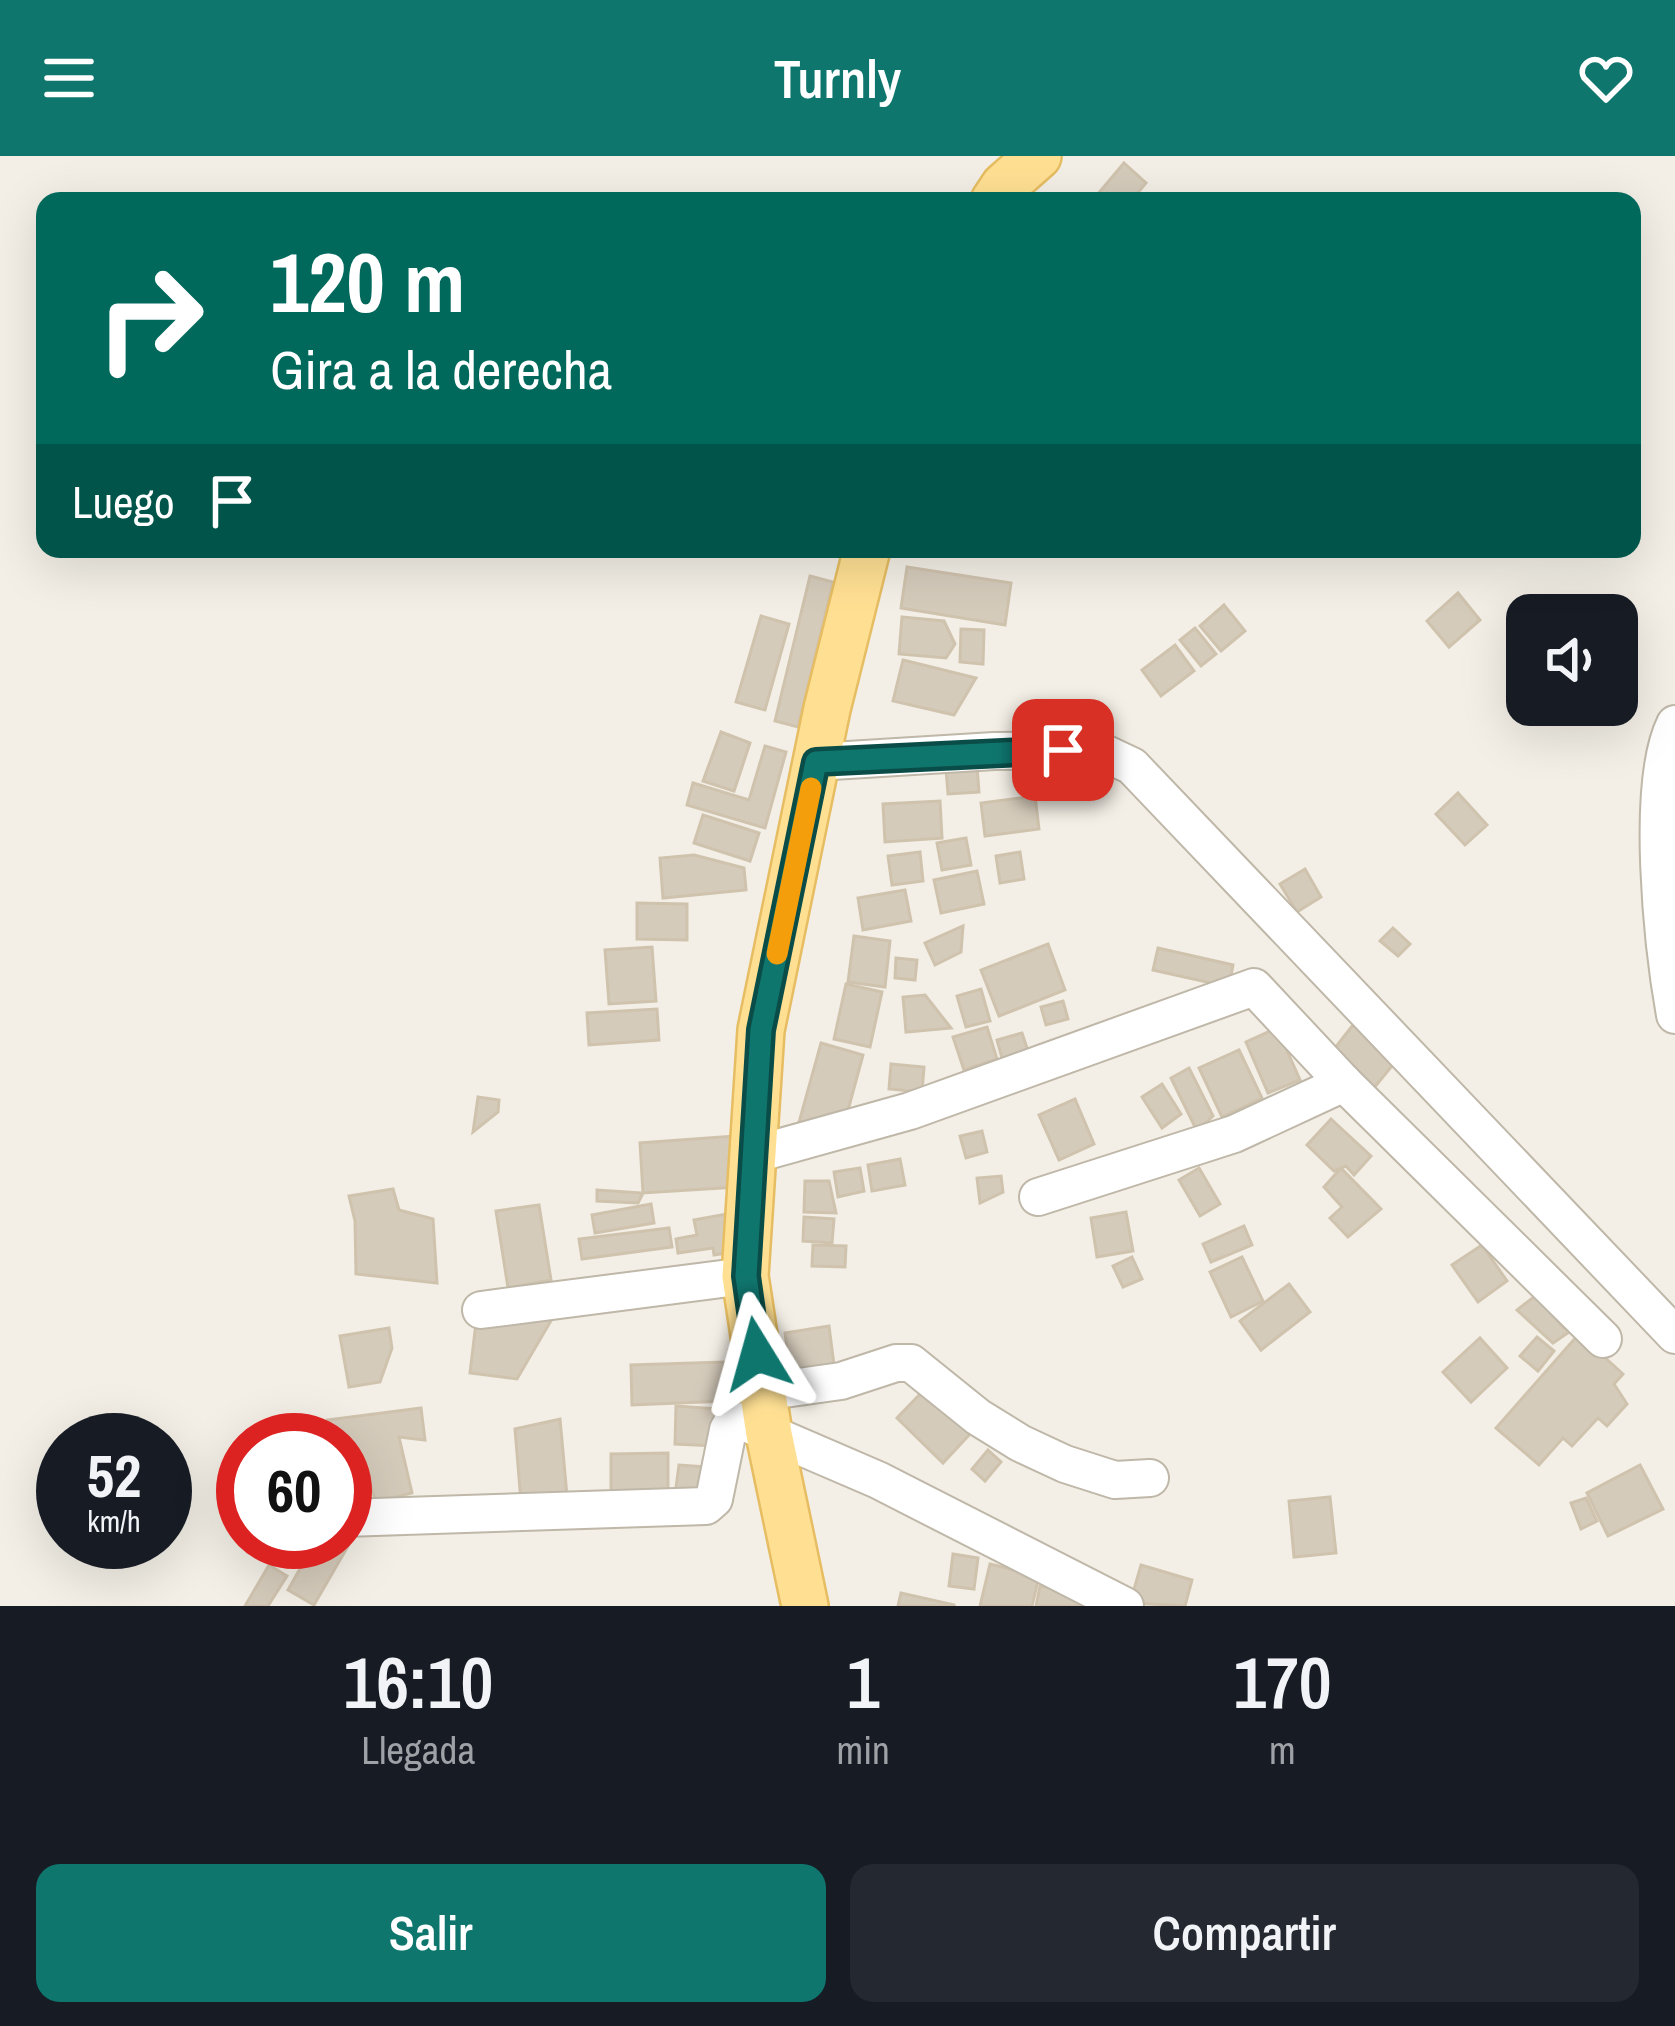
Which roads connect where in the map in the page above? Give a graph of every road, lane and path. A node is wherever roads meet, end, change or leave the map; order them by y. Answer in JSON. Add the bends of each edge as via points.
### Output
{"nodes":[{"id":1,"x":1038,"y":156,"type":"edge"},
{"id":2,"x":1000,"y":192,"type":"edge"},
{"id":3,"x":865,"y":558,"type":"edge"},
{"id":4,"x":1675,"y":724,"type":"edge"},
{"id":5,"x":816,"y":762,"type":"junction"},
{"id":6,"x":1675,"y":1016,"type":"edge"},
{"id":7,"x":1344,"y":1083,"type":"junction"},
{"id":8,"x":756,"y":1154,"type":"junction"},
{"id":9,"x":1038,"y":1197,"type":"dead end"},
{"id":10,"x":746,"y":1276,"type":"junction"},
{"id":11,"x":481,"y":1310,"type":"dead end"},
{"id":12,"x":1675,"y":1335,"type":"edge"},
{"id":13,"x":1603,"y":1339,"type":"dead end"},
{"id":14,"x":766,"y":1413,"type":"junction"},
{"id":15,"x":1150,"y":1478,"type":"dead end"},
{"id":16,"x":372,"y":1517,"type":"edge"},
{"id":17,"x":802,"y":1591,"type":"edge"},
{"id":18,"x":1125,"y":1606,"type":"edge"}],
"edges":[{"from":1,"to":2,"type":"main road"},
{"from":3,"to":5,"type":"main road"},
{"from":4,"to":6,"type":"street","via":[[1664,746],[1659,856]]},
{"from":5,"to":8,"type":"main road","via":[[761,1030]]},
{"from":5,"to":12,"type":"street","via":[[1098,750],[1132,766]]},
{"from":7,"to":8,"type":"street","via":[[1254,987],[910,1111]]},
{"from":7,"to":9,"type":"street","via":[[1234,1134]]},
{"from":7,"to":13,"type":"street"},
{"from":8,"to":10,"type":"main road"},
{"from":10,"to":11,"type":"street"},
{"from":10,"to":14,"type":"main road"},
{"from":14,"to":15,"type":"street","via":[[879,1367],[910,1363],[1035,1450],[1115,1480]]},
{"from":14,"to":16,"type":"street","via":[[732,1423],[715,1499],[706,1506]]},
{"from":14,"to":17,"type":"main road"},
{"from":14,"to":18,"type":"street"}]}
